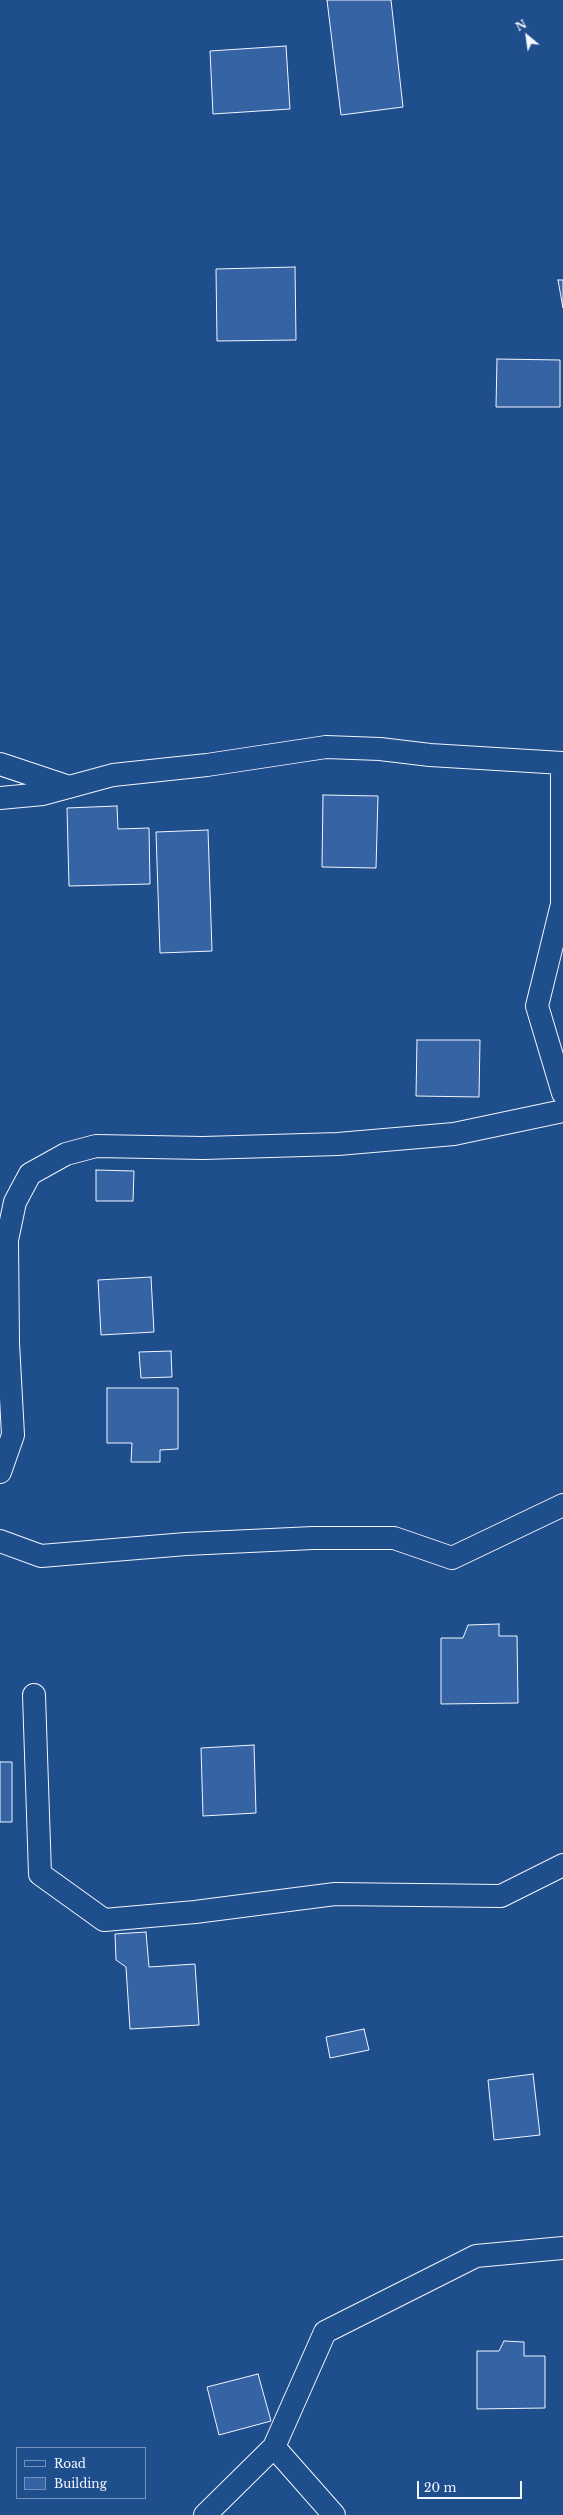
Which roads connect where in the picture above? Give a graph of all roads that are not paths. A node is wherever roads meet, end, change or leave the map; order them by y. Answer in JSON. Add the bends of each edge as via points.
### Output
{"nodes":[{"id":1,"x":563,"y":763,"type":"edge"},
{"id":2,"x":0,"y":764,"type":"edge"},
{"id":3,"x":69,"y":787,"type":"junction"},
{"id":4,"x":0,"y":798,"type":"edge"},
{"id":5,"x":563,"y":1093,"type":"edge"},
{"id":6,"x":563,"y":1111,"type":"edge"},
{"id":7,"x":0,"y":1472,"type":"edge"},
{"id":8,"x":563,"y":1505,"type":"edge"},
{"id":9,"x":0,"y":1541,"type":"edge"},
{"id":10,"x":34,"y":1695,"type":"dead end"},
{"id":11,"x":563,"y":1865,"type":"edge"},
{"id":12,"x":563,"y":2248,"type":"edge"},
{"id":13,"x":274,"y":2448,"type":"junction"},
{"id":14,"x":205,"y":2515,"type":"edge"},
{"id":15,"x":334,"y":2515,"type":"edge"}],
"edges":[{"from":1,"to":3,"type":"street","via":[[326,747],[207,765],[113,775]]},
{"from":1,"to":5,"type":"street","via":[[562,904],[537,1006]]},
{"from":2,"to":3,"type":"street"},
{"from":3,"to":4,"type":"street","via":[[43,794]]},
{"from":6,"to":7,"type":"street","via":[[454,1134],[338,1144],[203,1148],[96,1146],[66,1154],[30,1174],[15,1202],[7,1240],[8,1343],[14,1435]]},
{"from":8,"to":9,"type":"street","via":[[452,1558],[394,1538],[313,1538],[194,1543],[41,1556]]},
{"from":10,"to":11,"type":"street","via":[[40,1874],[104,1920],[195,1912],[335,1894],[501,1896]]},
{"from":12,"to":13,"type":"street","via":[[476,2256],[325,2332]]},
{"from":13,"to":14,"type":"street"},
{"from":13,"to":15,"type":"street"}]}
